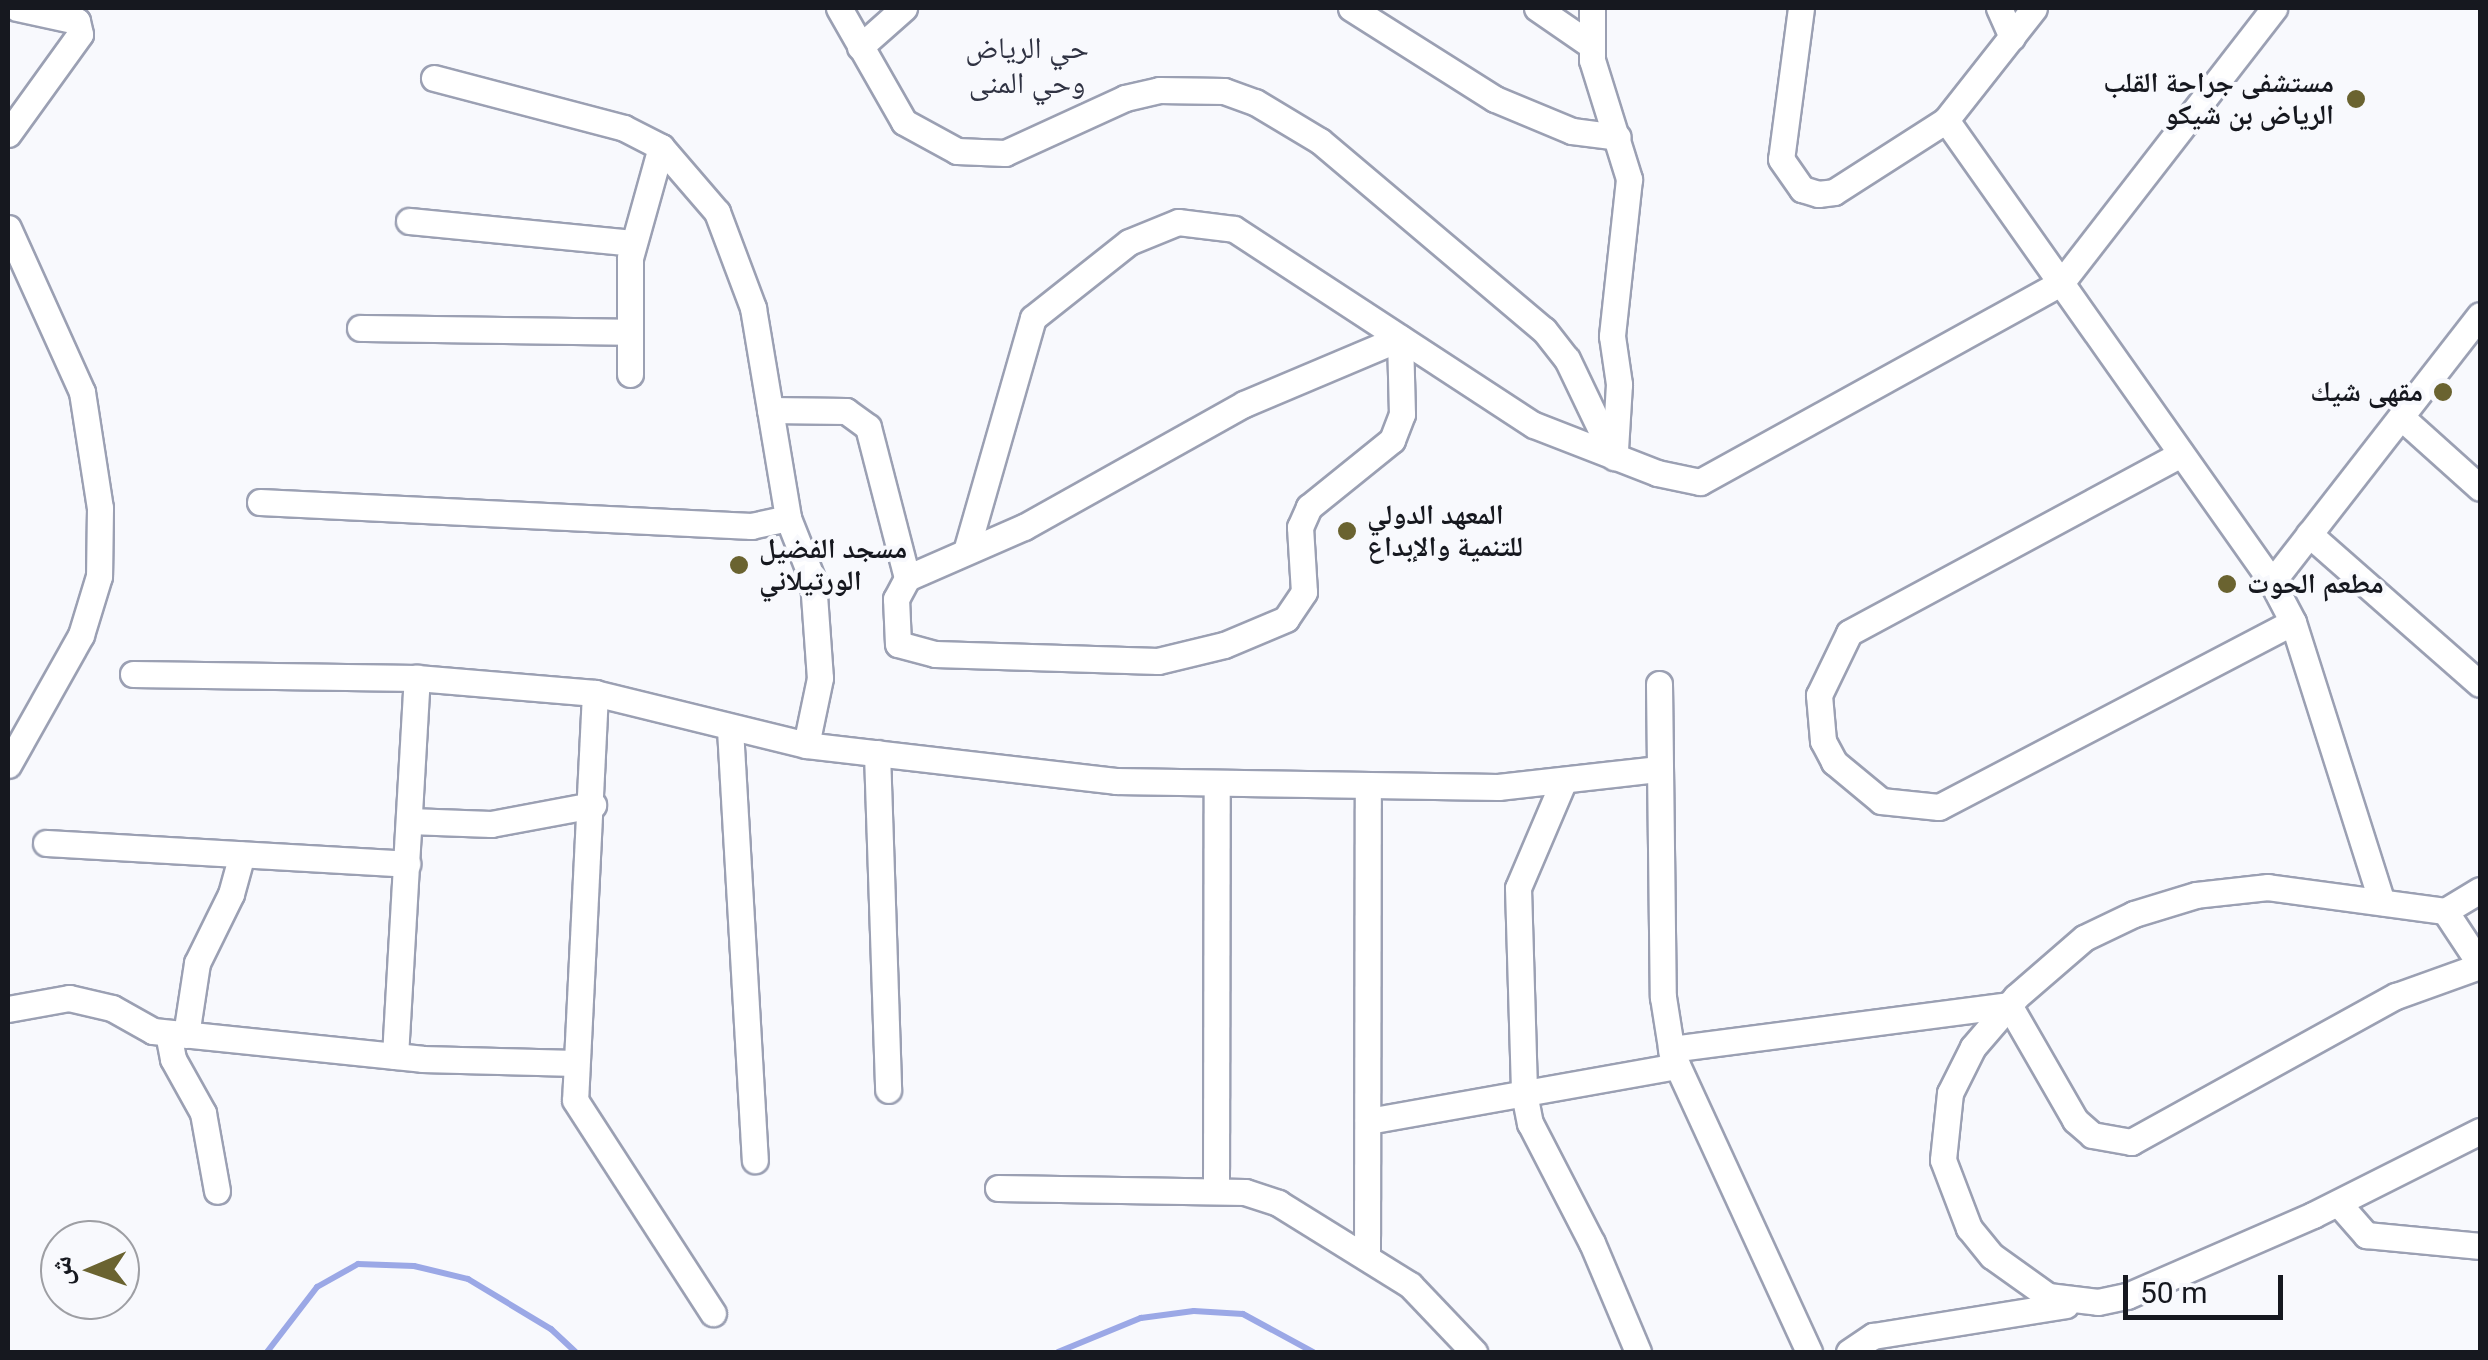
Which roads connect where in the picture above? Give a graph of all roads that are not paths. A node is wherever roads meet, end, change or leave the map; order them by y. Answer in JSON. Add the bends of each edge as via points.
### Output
{"nodes":[{"id":1,"x":17,"y":8,"type":"edge"},
{"id":2,"x":838,"y":8,"type":"edge"},
{"id":3,"x":904,"y":8,"type":"edge"},
{"id":4,"x":1351,"y":8,"type":"edge"},
{"id":5,"x":1537,"y":8,"type":"edge"},
{"id":6,"x":1592,"y":8,"type":"edge"},
{"id":7,"x":1802,"y":8,"type":"edge"},
{"id":8,"x":1999,"y":8,"type":"edge"},
{"id":9,"x":2034,"y":8,"type":"edge"},
{"id":10,"x":2274,"y":8,"type":"edge"},
{"id":11,"x":2012,"y":37,"type":"junction"},
{"id":12,"x":1588,"y":42,"type":"junction"},
{"id":13,"x":860,"y":47,"type":"junction"},
{"id":14,"x":434,"y":78,"type":"dead end"},
{"id":15,"x":1946,"y":120,"type":"junction"},
{"id":16,"x":8,"y":134,"type":"edge"},
{"id":17,"x":1618,"y":137,"type":"junction"},
{"id":18,"x":660,"y":147,"type":"junction"},
{"id":19,"x":408,"y":221,"type":"dead end"},
{"id":20,"x":8,"y":228,"type":"edge"},
{"id":21,"x":633,"y":243,"type":"junction"},
{"id":22,"x":2061,"y":283,"type":"junction"},
{"id":23,"x":2480,"y":315,"type":"edge"},
{"id":24,"x":360,"y":328,"type":"dead end"},
{"id":25,"x":630,"y":332,"type":"junction"},
{"id":26,"x":1400,"y":338,"type":"junction"},
{"id":27,"x":630,"y":374,"type":"dead end"},
{"id":28,"x":770,"y":410,"type":"junction"},
{"id":29,"x":2400,"y":417,"type":"junction"},
{"id":30,"x":2182,"y":454,"type":"junction"},
{"id":31,"x":1614,"y":457,"type":"junction"},
{"id":32,"x":2480,"y":488,"type":"edge"},
{"id":33,"x":260,"y":502,"type":"dead end"},
{"id":34,"x":788,"y":518,"type":"junction"},
{"id":35,"x":2309,"y":534,"type":"junction"},
{"id":36,"x":967,"y":548,"type":"junction"},
{"id":37,"x":906,"y":578,"type":"junction"},
{"id":38,"x":2272,"y":582,"type":"junction"},
{"id":39,"x":2294,"y":622,"type":"junction"},
{"id":40,"x":133,"y":674,"type":"dead end"},
{"id":41,"x":418,"y":678,"type":"junction"},
{"id":42,"x":1659,"y":684,"type":"dead end"},
{"id":43,"x":2480,"y":684,"type":"edge"},
{"id":44,"x":595,"y":694,"type":"junction"},
{"id":45,"x":730,"y":729,"type":"junction"},
{"id":46,"x":806,"y":745,"type":"junction"},
{"id":47,"x":877,"y":754,"type":"junction"},
{"id":48,"x":8,"y":764,"type":"edge"},
{"id":49,"x":1659,"y":769,"type":"junction"},
{"id":50,"x":1564,"y":780,"type":"junction"},
{"id":51,"x":1217,"y":783,"type":"junction"},
{"id":52,"x":1368,"y":785,"type":"junction"},
{"id":53,"x":592,"y":805,"type":"junction"},
{"id":54,"x":409,"y":821,"type":"junction"},
{"id":55,"x":46,"y":843,"type":"dead end"},
{"id":56,"x":242,"y":854,"type":"junction"},
{"id":57,"x":407,"y":864,"type":"junction"},
{"id":58,"x":2480,"y":890,"type":"edge"},
{"id":59,"x":2382,"y":902,"type":"junction"},
{"id":60,"x":2445,"y":911,"type":"junction"},
{"id":61,"x":2480,"y":965,"type":"edge"},
{"id":62,"x":2009,"y":1004,"type":"junction"},
{"id":63,"x":8,"y":1009,"type":"edge"},
{"id":64,"x":177,"y":1034,"type":"junction"},
{"id":65,"x":395,"y":1056,"type":"junction"},
{"id":66,"x":1674,"y":1058,"type":"junction"},
{"id":67,"x":576,"y":1064,"type":"junction"},
{"id":68,"x":888,"y":1090,"type":"dead end"},
{"id":69,"x":1524,"y":1094,"type":"junction"},
{"id":70,"x":1368,"y":1120,"type":"junction"},
{"id":71,"x":2480,"y":1131,"type":"edge"},
{"id":72,"x":755,"y":1160,"type":"dead end"},
{"id":73,"x":998,"y":1188,"type":"dead end"},
{"id":74,"x":217,"y":1191,"type":"dead end"},
{"id":75,"x":1216,"y":1191,"type":"junction"},
{"id":76,"x":2338,"y":1203,"type":"junction"},
{"id":77,"x":2480,"y":1246,"type":"edge"},
{"id":78,"x":1367,"y":1257,"type":"junction"},
{"id":79,"x":2075,"y":1303,"type":"junction"},
{"id":80,"x":713,"y":1312,"type":"dead end"},
{"id":81,"x":1474,"y":1352,"type":"edge"},
{"id":82,"x":1638,"y":1352,"type":"edge"},
{"id":83,"x":1808,"y":1352,"type":"edge"},
{"id":84,"x":1849,"y":1352,"type":"edge"}],
"edges":[{"from":1,"to":16,"type":"street","via":[[77,21],[80,34]]},
{"from":2,"to":13,"type":"street"},
{"from":3,"to":13,"type":"street"},
{"from":4,"to":17,"type":"street","via":[[1495,100],[1572,131]]},
{"from":5,"to":12,"type":"street"},
{"from":6,"to":12,"type":"street"},
{"from":7,"to":15,"type":"street","via":[[1782,159],[1802,189],[1834,192]]},
{"from":8,"to":11,"type":"street"},
{"from":9,"to":11,"type":"street"},
{"from":10,"to":22,"type":"street"},
{"from":11,"to":15,"type":"street"},
{"from":12,"to":17,"type":"street"},
{"from":13,"to":31,"type":"street","via":[[904,122],[957,151],[1004,152],[1159,90],[1224,91],[1255,102],[1320,141],[1544,330],[1566,358]]},
{"from":14,"to":18,"type":"street","via":[[624,128]]},
{"from":15,"to":22,"type":"street"},
{"from":17,"to":31,"type":"street","via":[[1630,179],[1612,336],[1619,384]]},
{"from":18,"to":21,"type":"street"},
{"from":18,"to":28,"type":"street","via":[[718,212],[753,308]]},
{"from":19,"to":21,"type":"street"},
{"from":20,"to":48,"type":"street","via":[[82,392],[100,508],[98,576],[81,636]]},
{"from":21,"to":25,"type":"street"},
{"from":22,"to":30,"type":"street"},
{"from":22,"to":31,"type":"street","via":[[1700,482]]},
{"from":23,"to":29,"type":"street"},
{"from":24,"to":25,"type":"street"},
{"from":25,"to":27,"type":"street"},
{"from":26,"to":31,"type":"street","via":[[1534,425]]},
{"from":26,"to":36,"type":"street","via":[[1192,430],[1067,505]]},
{"from":26,"to":36,"type":"street","via":[[1234,229],[1178,222],[1129,242],[1033,318]]},
{"from":26,"to":37,"type":"street","via":[[1402,414],[1392,440],[1309,507],[1300,527],[1304,592],[1286,618],[1224,645],[1158,662],[935,654],[898,644],[896,599]]},
{"from":28,"to":34,"type":"street"},
{"from":28,"to":37,"type":"street","via":[[846,410],[868,426]]},
{"from":29,"to":32,"type":"street"},
{"from":29,"to":35,"type":"street"},
{"from":30,"to":38,"type":"street"},
{"from":30,"to":39,"type":"street","via":[[1849,633],[1819,695],[1823,741],[1834,762],[1882,800],[1940,807]]},
{"from":33,"to":34,"type":"street","via":[[751,526]]},
{"from":34,"to":46,"type":"street","via":[[813,582],[820,678]]},
{"from":35,"to":38,"type":"street"},
{"from":35,"to":43,"type":"street"},
{"from":36,"to":37,"type":"street"},
{"from":38,"to":39,"type":"street"},
{"from":39,"to":59,"type":"street"},
{"from":40,"to":41,"type":"street"},
{"from":41,"to":44,"type":"street"},
{"from":41,"to":54,"type":"street"},
{"from":42,"to":49,"type":"street"},
{"from":44,"to":45,"type":"street"},
{"from":44,"to":53,"type":"street"},
{"from":45,"to":46,"type":"street"},
{"from":45,"to":72,"type":"street"},
{"from":46,"to":47,"type":"street"},
{"from":47,"to":51,"type":"street","via":[[1116,781]]},
{"from":47,"to":68,"type":"street"},
{"from":49,"to":50,"type":"street"},
{"from":49,"to":66,"type":"street","via":[[1663,997]]},
{"from":50,"to":52,"type":"street","via":[[1498,788]]},
{"from":50,"to":69,"type":"street","via":[[1518,888]]},
{"from":51,"to":52,"type":"street"},
{"from":51,"to":75,"type":"street"},
{"from":52,"to":70,"type":"street"},
{"from":53,"to":54,"type":"street","via":[[491,824]]},
{"from":53,"to":67,"type":"street"},
{"from":54,"to":57,"type":"street"},
{"from":55,"to":56,"type":"street"},
{"from":56,"to":57,"type":"street"},
{"from":56,"to":64,"type":"street","via":[[231,894],[197,962]]},
{"from":57,"to":65,"type":"street"},
{"from":58,"to":60,"type":"street"},
{"from":59,"to":60,"type":"street"},
{"from":59,"to":62,"type":"street","via":[[2268,886],[2196,895],[2084,938]]},
{"from":60,"to":61,"type":"street"},
{"from":61,"to":62,"type":"street","via":[[2396,996],[2131,1142],[2092,1136],[2074,1120]]},
{"from":62,"to":66,"type":"street"},
{"from":62,"to":79,"type":"street","via":[[1973,1047],[1950,1093],[1943,1160],[1969,1228],[1992,1256],[2020,1280]]},
{"from":63,"to":64,"type":"street","via":[[69,998]]},
{"from":64,"to":65,"type":"street"},
{"from":64,"to":74,"type":"street","via":[[173,1059],[203,1113]]},
{"from":65,"to":67,"type":"street"},
{"from":66,"to":69,"type":"street"},
{"from":66,"to":83,"type":"street"},
{"from":67,"to":80,"type":"street","via":[[575,1100]]},
{"from":69,"to":70,"type":"street"},
{"from":69,"to":82,"type":"street","via":[[1530,1122]]},
{"from":70,"to":78,"type":"street"},
{"from":71,"to":76,"type":"street"},
{"from":73,"to":75,"type":"street"},
{"from":75,"to":78,"type":"street","via":[[1278,1203]]},
{"from":76,"to":77,"type":"street","via":[[2366,1234]]},
{"from":76,"to":79,"type":"street","via":[[2127,1296]]},
{"from":78,"to":81,"type":"street","via":[[1431,1302]]},
{"from":79,"to":84,"type":"street","via":[[1873,1336]]}]}
